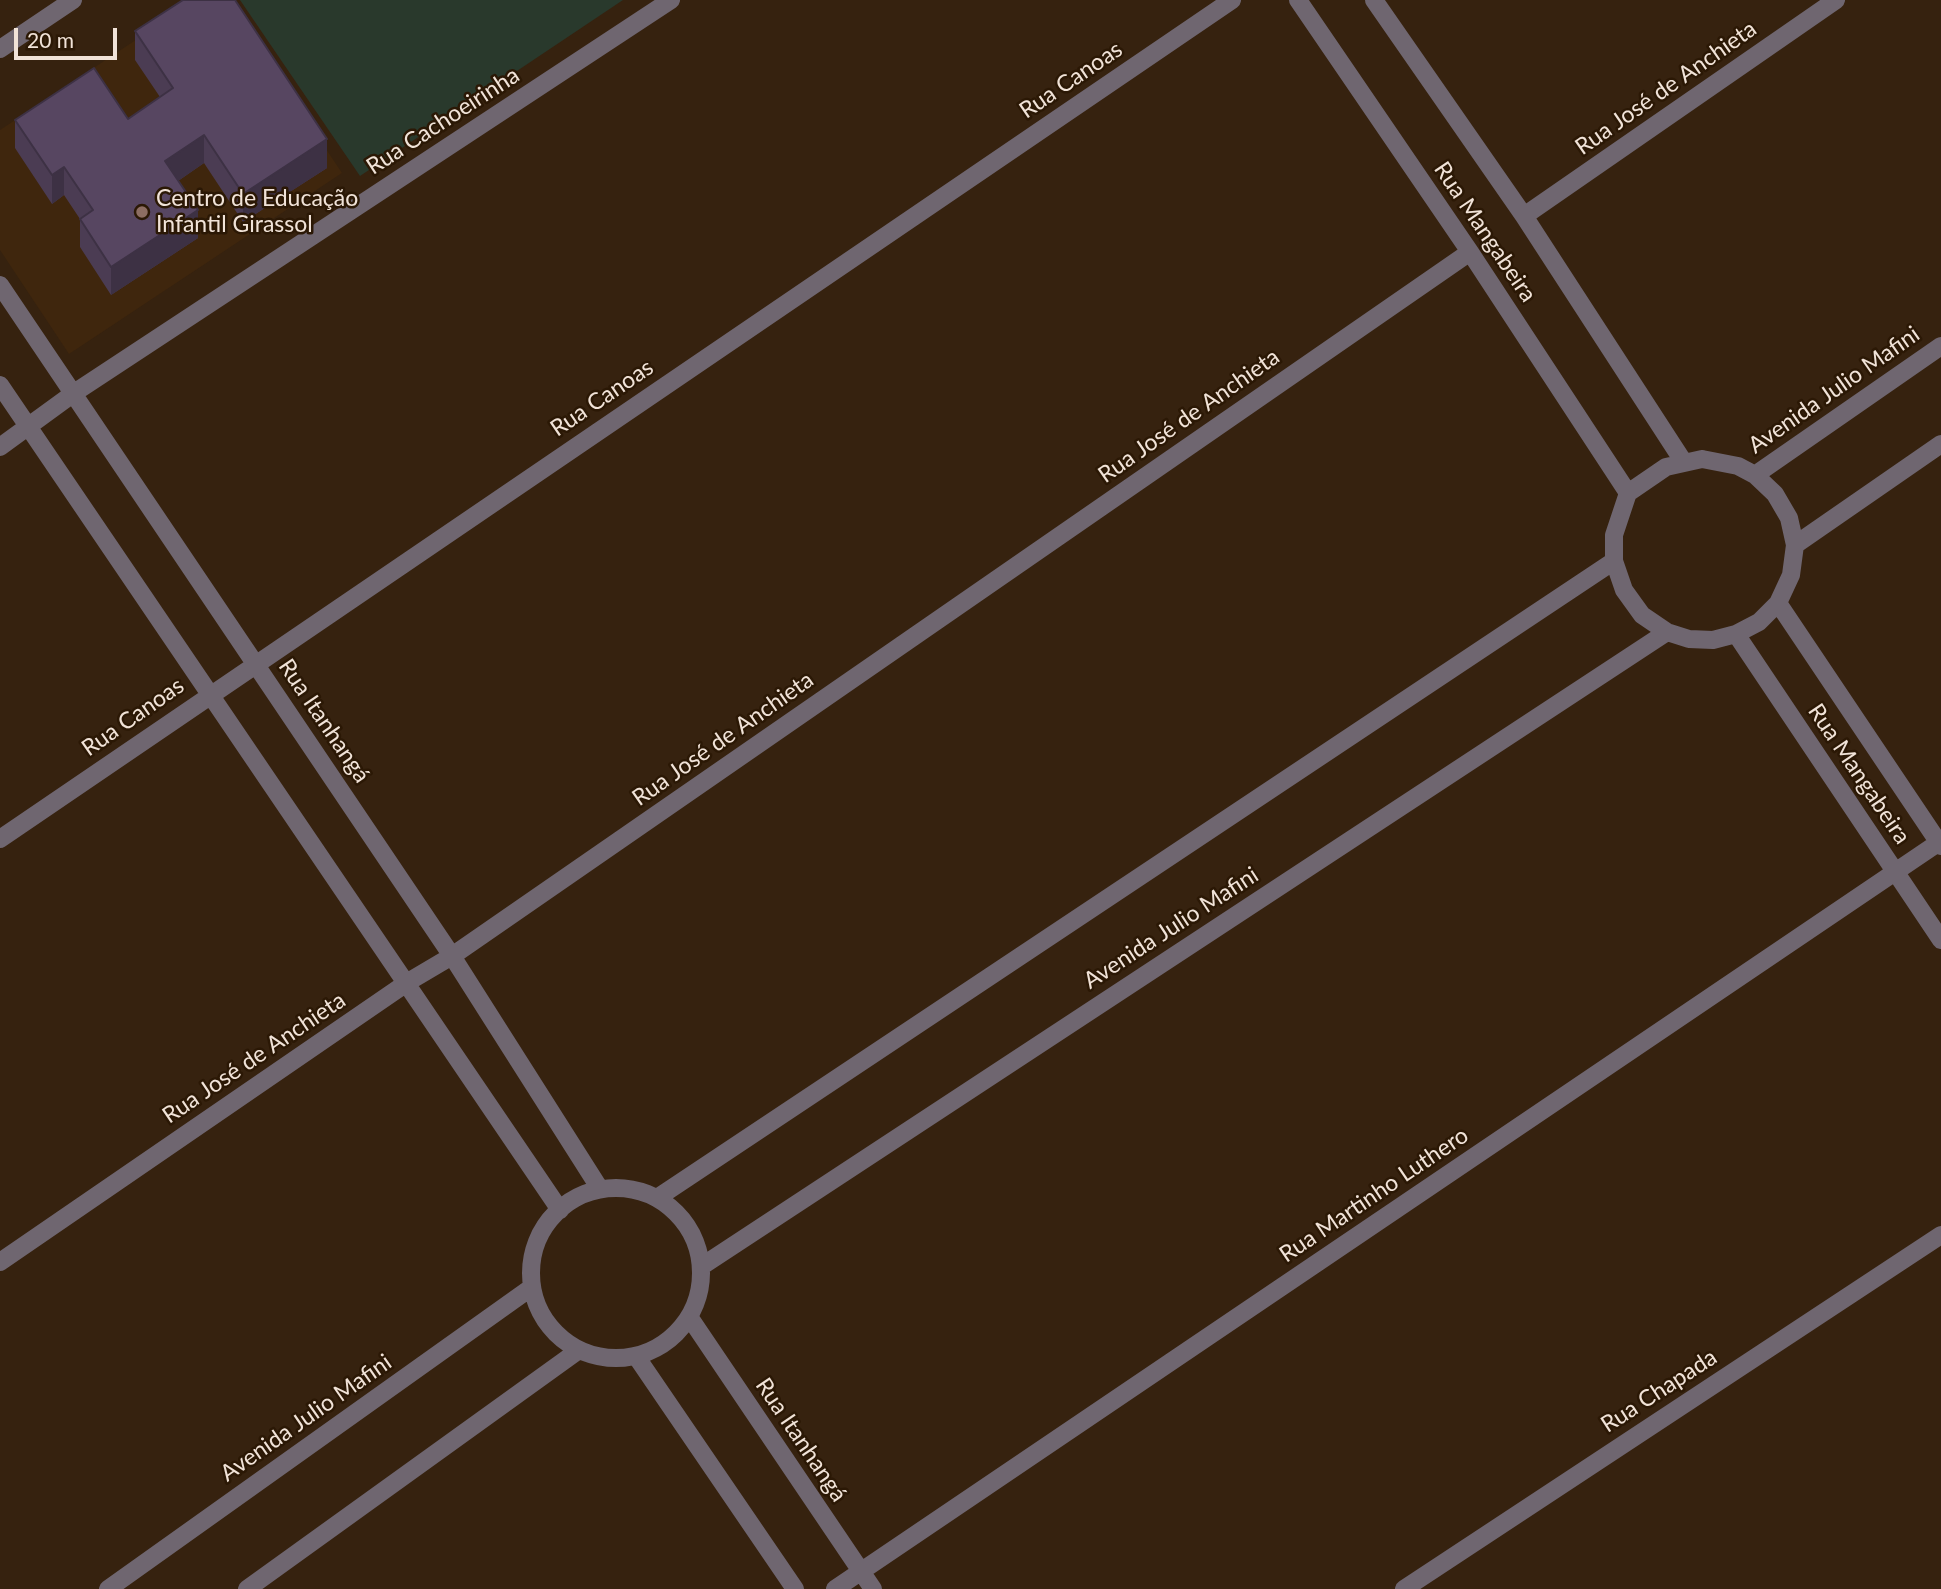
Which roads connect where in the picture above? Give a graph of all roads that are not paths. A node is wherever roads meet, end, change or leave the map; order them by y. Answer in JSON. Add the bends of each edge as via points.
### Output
{"nodes":[{"id":1,"x":73,"y":0,"type":"edge"},
{"id":2,"x":671,"y":0,"type":"edge"},
{"id":3,"x":1232,"y":0,"type":"edge"},
{"id":4,"x":1298,"y":0,"type":"edge"},
{"id":5,"x":1374,"y":0,"type":"edge"},
{"id":6,"x":1836,"y":0,"type":"edge"},
{"id":7,"x":0,"y":50,"type":"edge"},
{"id":8,"x":1524,"y":216,"type":"junction"},
{"id":9,"x":1470,"y":252,"type":"junction"},
{"id":10,"x":0,"y":285,"type":"edge"},
{"id":11,"x":1941,"y":346,"type":"edge"},
{"id":12,"x":0,"y":385,"type":"edge"},
{"id":13,"x":74,"y":393,"type":"junction"},
{"id":14,"x":29,"y":427,"type":"junction"},
{"id":15,"x":1941,"y":444,"type":"edge"},
{"id":16,"x":0,"y":447,"type":"edge"},
{"id":17,"x":1683,"y":461,"type":"junction"},
{"id":18,"x":1755,"y":475,"type":"junction"},
{"id":19,"x":1628,"y":494,"type":"junction"},
{"id":20,"x":1795,"y":545,"type":"junction"},
{"id":21,"x":1614,"y":561,"type":"junction"},
{"id":22,"x":1778,"y":603,"type":"junction"},
{"id":23,"x":1667,"y":632,"type":"junction"},
{"id":24,"x":1736,"y":634,"type":"junction"},
{"id":25,"x":256,"y":663,"type":"junction"},
{"id":26,"x":209,"y":695,"type":"junction"},
{"id":27,"x":0,"y":839,"type":"edge"},
{"id":28,"x":1940,"y":843,"type":"edge"},
{"id":29,"x":1895,"y":872,"type":"junction"},
{"id":30,"x":1941,"y":940,"type":"edge"},
{"id":31,"x":452,"y":956,"type":"junction"},
{"id":32,"x":408,"y":982,"type":"junction"},
{"id":33,"x":600,"y":1189,"type":"junction"},
{"id":34,"x":657,"y":1198,"type":"junction"},
{"id":35,"x":560,"y":1210,"type":"junction"},
{"id":36,"x":1941,"y":1235,"type":"edge"},
{"id":37,"x":0,"y":1262,"type":"edge"},
{"id":38,"x":702,"y":1266,"type":"junction"},
{"id":39,"x":532,"y":1287,"type":"junction"},
{"id":40,"x":690,"y":1318,"type":"junction"},
{"id":41,"x":579,"y":1350,"type":"junction"},
{"id":42,"x":636,"y":1356,"type":"junction"},
{"id":43,"x":861,"y":1572,"type":"junction"},
{"id":44,"x":108,"y":1589,"type":"edge"},
{"id":45,"x":247,"y":1589,"type":"edge"},
{"id":46,"x":795,"y":1589,"type":"edge"},
{"id":47,"x":835,"y":1589,"type":"edge"},
{"id":48,"x":873,"y":1589,"type":"edge"},
{"id":49,"x":1404,"y":1589,"type":"edge"}],
"edges":[{"from":1,"to":7,"type":"street"},
{"from":2,"to":13,"type":"street","name":"Rua Cachoeirinha"},
{"from":3,"to":25,"type":"street","name":"Rua Canoas"},
{"from":4,"to":9,"type":"street","name":"Rua Mangabeira"},
{"from":5,"to":8,"type":"street","name":"Rua Mangabeira"},
{"from":6,"to":8,"type":"street","name":"Rua José de Anchieta"},
{"from":8,"to":17,"type":"street","name":"Rua Mangabeira"},
{"from":9,"to":19,"type":"street","name":"Rua Mangabeira"},
{"from":9,"to":31,"type":"street","name":"Rua José de Anchieta"},
{"from":10,"to":13,"type":"street","name":"Rua Itanhangá"},
{"from":11,"to":18,"type":"street","name":"Avenida Julio Mafini"},
{"from":12,"to":14,"type":"street"},
{"from":13,"to":14,"type":"street","name":"Rua Cachoeirinha"},
{"from":13,"to":25,"type":"street","name":"Rua Itanhangá"},
{"from":14,"to":16,"type":"street","name":"Rua Cachoeirinha"},
{"from":14,"to":26,"type":"street"},
{"from":15,"to":20,"type":"street"},
{"from":17,"to":18,"type":"street","via":[[1720,461]]},
{"from":17,"to":19,"type":"street","via":[[1651,476]]},
{"from":18,"to":20,"type":"street","via":[[1775,494],[1789,518]]},
{"from":19,"to":21,"type":"street","via":[[1614,535]]},
{"from":20,"to":22,"type":"street","via":[[1791,575]]},
{"from":21,"to":23,"type":"street","via":[[1623,590],[1642,615]]},
{"from":21,"to":34,"type":"street"},
{"from":22,"to":24,"type":"street","via":[[1759,622]]},
{"from":22,"to":28,"type":"street","name":"Rua Mangabeira"},
{"from":23,"to":24,"type":"street","via":[[1713,640]]},
{"from":23,"to":38,"type":"street","name":"Avenida Julio Mafini"},
{"from":24,"to":29,"type":"street","name":"Rua Mangabeira"},
{"from":25,"to":26,"type":"street","name":"Rua Canoas"},
{"from":25,"to":31,"type":"street","name":"Rua Itanhangá"},
{"from":26,"to":27,"type":"street","name":"Rua Canoas"},
{"from":26,"to":32,"type":"street"},
{"from":28,"to":29,"type":"street","name":"Rua Martinho Luthero"},
{"from":29,"to":30,"type":"street","name":"Rua Mangabeira"},
{"from":29,"to":43,"type":"street","name":"Rua Martinho Luthero"},
{"from":31,"to":32,"type":"street","name":"Rua José de Anchieta"},
{"from":31,"to":33,"type":"street","name":"Rua Itanhangá"},
{"from":32,"to":35,"type":"street"},
{"from":32,"to":37,"type":"street","name":"Rua José de Anchieta"},
{"from":33,"to":34,"type":"street","via":[[629,1189]]},
{"from":33,"to":35,"type":"street","via":[[573,1199]]},
{"from":34,"to":38,"type":"street","via":[[679,1215],[695,1239]]},
{"from":35,"to":39,"type":"street","via":[[538,1239],[531,1262]]},
{"from":36,"to":49,"type":"street","name":"Rua Chapada"},
{"from":38,"to":40,"type":"street","via":[[700,1293]]},
{"from":39,"to":41,"type":"street","via":[[548,1324]]},
{"from":39,"to":44,"type":"street","name":"Avenida Julio Mafini"},
{"from":40,"to":42,"type":"street","via":[[676,1335]]},
{"from":40,"to":43,"type":"street","name":"Rua Itanhangá"},
{"from":41,"to":42,"type":"street","via":[[617,1359]]},
{"from":41,"to":45,"type":"street"},
{"from":42,"to":46,"type":"street"},
{"from":43,"to":47,"type":"street","name":"Rua Martinho Luthero"},
{"from":43,"to":48,"type":"street","name":"Rua Itanhangá"}]}
